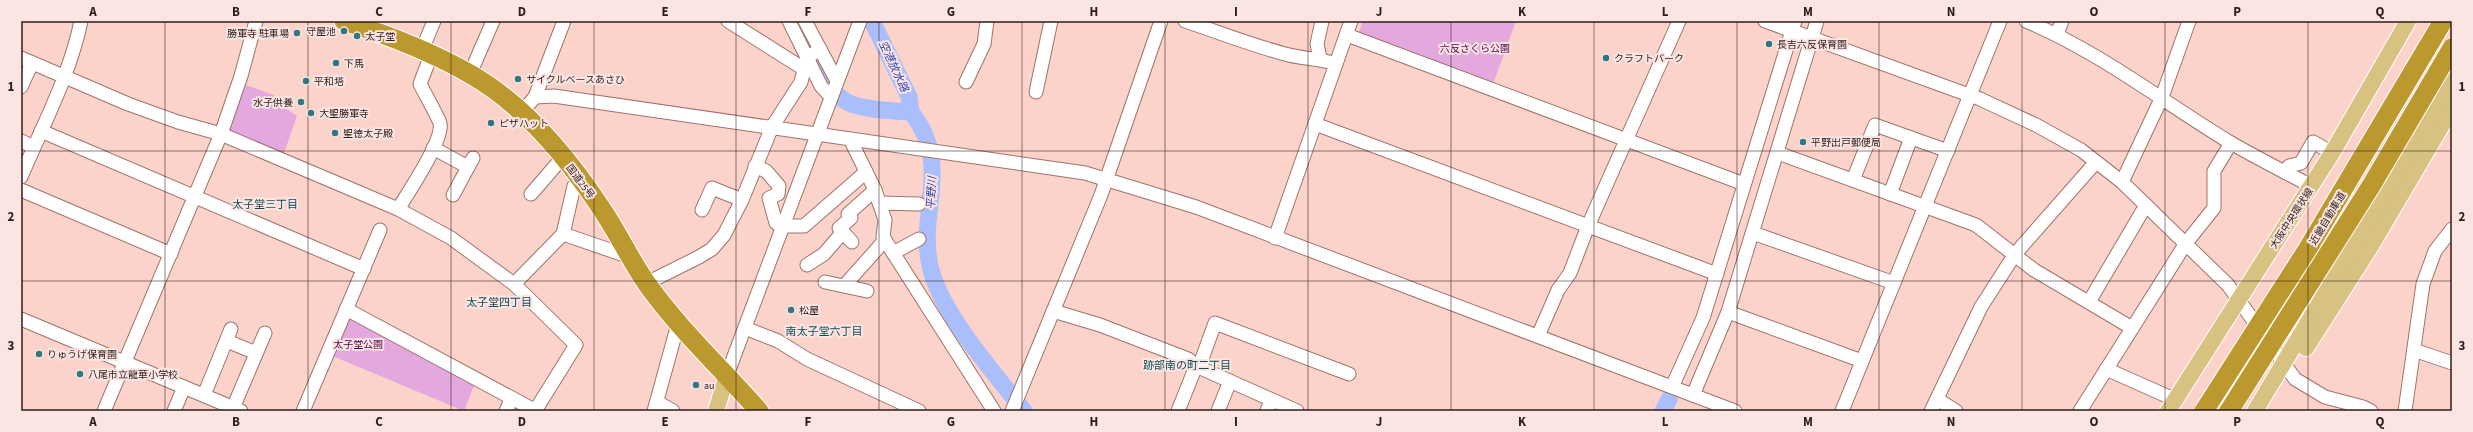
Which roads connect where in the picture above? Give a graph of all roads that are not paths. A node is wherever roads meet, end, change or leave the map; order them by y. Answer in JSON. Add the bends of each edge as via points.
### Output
{"nodes":[{"id":1,"x":80,"y":21,"type":"edge"},
{"id":2,"x":256,"y":21,"type":"edge"},
{"id":3,"x":344,"y":21,"type":"edge"},
{"id":4,"x":434,"y":21,"type":"edge"},
{"id":5,"x":493,"y":21,"type":"edge"},
{"id":6,"x":564,"y":21,"type":"edge"},
{"id":7,"x":728,"y":21,"type":"edge"},
{"id":8,"x":789,"y":21,"type":"edge"},
{"id":9,"x":805,"y":21,"type":"edge"},
{"id":10,"x":860,"y":21,"type":"edge"},
{"id":11,"x":987,"y":21,"type":"edge"},
{"id":12,"x":1051,"y":21,"type":"edge"},
{"id":13,"x":1161,"y":21,"type":"edge"},
{"id":14,"x":1185,"y":21,"type":"edge"},
{"id":15,"x":1322,"y":21,"type":"edge"},
{"id":16,"x":1351,"y":21,"type":"edge"},
{"id":17,"x":1679,"y":21,"type":"edge"},
{"id":18,"x":1765,"y":21,"type":"edge"},
{"id":19,"x":1817,"y":21,"type":"edge"},
{"id":20,"x":2000,"y":21,"type":"edge"},
{"id":21,"x":2026,"y":21,"type":"edge"},
{"id":22,"x":2062,"y":21,"type":"edge"},
{"id":23,"x":2189,"y":21,"type":"edge"},
{"id":24,"x":2408,"y":21,"type":"edge"},
{"id":25,"x":2443,"y":21,"type":"edge"},
{"id":26,"x":1793,"y":26,"type":"edge"},
{"id":27,"x":2056,"y":34,"type":"junction"},
{"id":28,"x":1347,"y":35,"type":"junction"},
{"id":29,"x":1812,"y":39,"type":"junction"},
{"id":30,"x":2452,"y":48,"type":"edge"},
{"id":31,"x":820,"y":49,"type":"junction"},
{"id":32,"x":427,"y":52,"type":"junction"},
{"id":33,"x":1320,"y":58,"type":"junction"},
{"id":34,"x":26,"y":60,"type":"edge"},
{"id":35,"x":806,"y":63,"type":"junction"},
{"id":36,"x":1336,"y":64,"type":"junction"},
{"id":37,"x":470,"y":74,"type":"junction"},
{"id":38,"x":64,"y":76,"type":"junction"},
{"id":39,"x":837,"y":81,"type":"junction"},
{"id":40,"x":2452,"y":81,"type":"edge"},
{"id":41,"x":966,"y":82,"type":"dead end"},
{"id":42,"x":21,"y":87,"type":"edge"},
{"id":43,"x":1036,"y":92,"type":"dead end"},
{"id":44,"x":1970,"y":96,"type":"junction"},
{"id":45,"x":535,"y":97,"type":"junction"},
{"id":46,"x":831,"y":97,"type":"junction"},
{"id":47,"x":2162,"y":97,"type":"junction"},
{"id":48,"x":2452,"y":108,"type":"edge"},
{"id":49,"x":521,"y":113,"type":"junction"},
{"id":50,"x":1315,"y":124,"type":"junction"},
{"id":51,"x":772,"y":127,"type":"junction"},
{"id":52,"x":40,"y":131,"type":"junction"},
{"id":53,"x":221,"y":134,"type":"junction"},
{"id":54,"x":817,"y":134,"type":"junction"},
{"id":55,"x":850,"y":138,"type":"junction"},
{"id":56,"x":1911,"y":138,"type":"junction"},
{"id":57,"x":1626,"y":140,"type":"junction"},
{"id":58,"x":21,"y":141,"type":"edge"},
{"id":59,"x":2231,"y":143,"type":"junction"},
{"id":60,"x":34,"y":147,"type":"junction"},
{"id":61,"x":433,"y":148,"type":"junction"},
{"id":62,"x":1948,"y":151,"type":"junction"},
{"id":63,"x":1778,"y":153,"type":"junction"},
{"id":64,"x":2332,"y":153,"type":"junction"},
{"id":65,"x":563,"y":157,"type":"junction"},
{"id":66,"x":2096,"y":162,"type":"junction"},
{"id":67,"x":2301,"y":163,"type":"junction"},
{"id":68,"x":755,"y":166,"type":"junction"},
{"id":69,"x":866,"y":172,"type":"junction"},
{"id":70,"x":2285,"y":172,"type":"junction"},
{"id":71,"x":21,"y":177,"type":"edge"},
{"id":72,"x":580,"y":178,"type":"junction"},
{"id":73,"x":1106,"y":179,"type":"junction"},
{"id":74,"x":1853,"y":180,"type":"junction"},
{"id":75,"x":2315,"y":180,"type":"junction"},
{"id":76,"x":2122,"y":182,"type":"junction"},
{"id":77,"x":1744,"y":184,"type":"junction"},
{"id":78,"x":21,"y":190,"type":"edge"},
{"id":79,"x":531,"y":194,"type":"dead end"},
{"id":80,"x":1890,"y":194,"type":"junction"},
{"id":81,"x":453,"y":195,"type":"dead end"},
{"id":82,"x":195,"y":196,"type":"junction"},
{"id":83,"x":877,"y":196,"type":"junction"},
{"id":84,"x":742,"y":200,"type":"junction"},
{"id":85,"x":919,"y":204,"type":"dead end"},
{"id":86,"x":2146,"y":205,"type":"junction"},
{"id":87,"x":1925,"y":207,"type":"junction"},
{"id":88,"x":398,"y":209,"type":"junction"},
{"id":89,"x":702,"y":210,"type":"dead end"},
{"id":90,"x":783,"y":226,"type":"junction"},
{"id":91,"x":1588,"y":226,"type":"junction"},
{"id":92,"x":2452,"y":229,"type":"edge"},
{"id":93,"x":380,"y":230,"type":"dead end"},
{"id":94,"x":843,"y":232,"type":"junction"},
{"id":95,"x":1753,"y":233,"type":"junction"},
{"id":96,"x":563,"y":234,"type":"junction"},
{"id":97,"x":1275,"y":238,"type":"junction"},
{"id":98,"x":919,"y":239,"type":"dead end"},
{"id":99,"x":885,"y":240,"type":"junction"},
{"id":100,"x":852,"y":242,"type":"dead end"},
{"id":101,"x":2186,"y":243,"type":"junction"},
{"id":102,"x":893,"y":253,"type":"junction"},
{"id":103,"x":171,"y":254,"type":"junction"},
{"id":104,"x":2015,"y":254,"type":"junction"},
{"id":105,"x":630,"y":257,"type":"junction"},
{"id":106,"x":807,"y":265,"type":"dead end"},
{"id":107,"x":364,"y":269,"type":"junction"},
{"id":108,"x":1716,"y":274,"type":"junction"},
{"id":109,"x":825,"y":282,"type":"dead end"},
{"id":110,"x":647,"y":283,"type":"junction"},
{"id":111,"x":1894,"y":283,"type":"junction"},
{"id":112,"x":514,"y":284,"type":"junction"},
{"id":113,"x":844,"y":286,"type":"junction"},
{"id":114,"x":867,"y":291,"type":"dead end"},
{"id":115,"x":2238,"y":298,"type":"junction"},
{"id":116,"x":2089,"y":302,"type":"junction"},
{"id":117,"x":346,"y":309,"type":"junction"},
{"id":118,"x":1053,"y":311,"type":"junction"},
{"id":119,"x":1728,"y":312,"type":"junction"},
{"id":120,"x":21,"y":319,"type":"edge"},
{"id":121,"x":678,"y":324,"type":"junction"},
{"id":122,"x":745,"y":328,"type":"junction"},
{"id":123,"x":2132,"y":328,"type":"junction"},
{"id":124,"x":265,"y":333,"type":"dead end"},
{"id":125,"x":1538,"y":336,"type":"junction"},
{"id":126,"x":2414,"y":350,"type":"junction"},
{"id":127,"x":256,"y":353,"type":"junction"},
{"id":128,"x":1862,"y":361,"type":"junction"},
{"id":129,"x":125,"y":363,"type":"junction"},
{"id":130,"x":2452,"y":363,"type":"edge"},
{"id":131,"x":2283,"y":365,"type":"junction"},
{"id":132,"x":1197,"y":367,"type":"junction"},
{"id":133,"x":2106,"y":369,"type":"junction"},
{"id":134,"x":1350,"y":374,"type":"dead end"},
{"id":135,"x":728,"y":375,"type":"junction"},
{"id":136,"x":1230,"y":381,"type":"junction"},
{"id":137,"x":662,"y":385,"type":"junction"},
{"id":138,"x":184,"y":387,"type":"junction"},
{"id":139,"x":1672,"y":387,"type":"junction"},
{"id":140,"x":1693,"y":395,"type":"junction"},
{"id":141,"x":204,"y":396,"type":"junction"},
{"id":142,"x":512,"y":398,"type":"junction"},
{"id":143,"x":1937,"y":399,"type":"junction"},
{"id":144,"x":1269,"y":405,"type":"edge"},
{"id":145,"x":2172,"y":405,"type":"edge"},
{"id":146,"x":656,"y":406,"type":"edge"},
{"id":147,"x":237,"y":409,"type":"edge"},
{"id":148,"x":104,"y":411,"type":"edge"},
{"id":149,"x":174,"y":411,"type":"edge"},
{"id":150,"x":303,"y":411,"type":"edge"},
{"id":151,"x":506,"y":411,"type":"edge"},
{"id":152,"x":535,"y":411,"type":"edge"},
{"id":153,"x":644,"y":411,"type":"edge"},
{"id":154,"x":673,"y":411,"type":"edge"},
{"id":155,"x":716,"y":411,"type":"edge"},
{"id":156,"x":759,"y":411,"type":"edge"},
{"id":157,"x":919,"y":411,"type":"edge"},
{"id":158,"x":994,"y":411,"type":"edge"},
{"id":159,"x":1012,"y":411,"type":"edge"},
{"id":160,"x":1178,"y":411,"type":"edge"},
{"id":161,"x":1218,"y":411,"type":"edge"},
{"id":162,"x":1297,"y":411,"type":"edge"},
{"id":163,"x":1736,"y":411,"type":"edge"},
{"id":164,"x":1842,"y":411,"type":"edge"},
{"id":165,"x":1931,"y":411,"type":"edge"},
{"id":166,"x":1956,"y":411,"type":"edge"},
{"id":167,"x":2080,"y":411,"type":"edge"},
{"id":168,"x":2204,"y":411,"type":"edge"},
{"id":169,"x":2229,"y":411,"type":"edge"},
{"id":170,"x":2256,"y":411,"type":"edge"},
{"id":171,"x":2370,"y":411,"type":"edge"},
{"id":172,"x":2405,"y":411,"type":"edge"}],
"edges":[{"from":1,"to":38,"type":"street","via":[[76,42]]},
{"from":2,"to":53,"type":"street"},
{"from":3,"to":32,"type":"highway","name":"国道25号","via":[[397,38]]},
{"from":4,"to":32,"type":"street"},
{"from":5,"to":37,"type":"street"},
{"from":6,"to":45,"type":"street"},
{"from":7,"to":35,"type":"street"},
{"from":8,"to":35,"type":"street"},
{"from":9,"to":31,"type":"street"},
{"from":10,"to":39,"type":"street"},
{"from":11,"to":41,"type":"street","via":[[984,44]]},
{"from":12,"to":43,"type":"street"},
{"from":13,"to":73,"type":"street"},
{"from":14,"to":33,"type":"street","via":[[1285,54],[1305,59]]},
{"from":15,"to":33,"type":"street","via":[[1317,44]]},
{"from":16,"to":28,"type":"street"},
{"from":17,"to":57,"type":"street"},
{"from":18,"to":26,"type":"street"},
{"from":19,"to":29,"type":"street"},
{"from":20,"to":44,"type":"street"},
{"from":21,"to":27,"type":"street"},
{"from":22,"to":27,"type":"street"},
{"from":23,"to":47,"type":"street"},
{"from":24,"to":64,"type":"main road","name":"大阪中央環状線"},
{"from":25,"to":168,"type":"highway","name":"近畿自動車道","bridge":true,"via":[[2307,250]]},
{"from":26,"to":29,"type":"street"},
{"from":26,"to":77,"type":"street"},
{"from":27,"to":47,"type":"street"},
{"from":28,"to":36,"type":"street"},
{"from":28,"to":57,"type":"street"},
{"from":29,"to":44,"type":"street"},
{"from":29,"to":63,"type":"street"},
{"from":30,"to":169,"type":"highway","name":"近畿自動車道","bridge":true,"via":[[2368,192]]},
{"from":31,"to":35,"type":"street"},
{"from":31,"to":39,"type":"street"},
{"from":32,"to":37,"type":"highway","name":"国道25号"},
{"from":32,"to":61,"type":"street","via":[[420,84],[440,124]]},
{"from":33,"to":36,"type":"street"},
{"from":34,"to":38,"type":"street"},
{"from":34,"to":42,"type":"street"},
{"from":35,"to":46,"type":"street"},
{"from":35,"to":51,"type":"street","via":[[802,82]]},
{"from":36,"to":50,"type":"street"},
{"from":37,"to":49,"type":"highway","name":"国道25号"},
{"from":38,"to":52,"type":"street"},
{"from":38,"to":53,"type":"street","via":[[128,104]]},
{"from":39,"to":46,"type":"street"},
{"from":40,"to":131,"type":"main road"},
{"from":44,"to":62,"type":"street"},
{"from":44,"to":66,"type":"street","via":[[2036,125],[2081,150]]},
{"from":45,"to":49,"type":"street"},
{"from":45,"to":51,"type":"street","via":[[554,96]]},
{"from":46,"to":54,"type":"street"},
{"from":47,"to":59,"type":"street"},
{"from":47,"to":76,"type":"street"},
{"from":48,"to":131,"type":"main road","via":[[2371,246],[2300,357]]},
{"from":49,"to":65,"type":"highway","name":"国道25号"},
{"from":50,"to":91,"type":"street"},
{"from":50,"to":97,"type":"street"},
{"from":51,"to":54,"type":"street"},
{"from":51,"to":68,"type":"street"},
{"from":52,"to":60,"type":"street"},
{"from":52,"to":82,"type":"street"},
{"from":53,"to":82,"type":"street"},
{"from":53,"to":88,"type":"street"},
{"from":54,"to":55,"type":"street"},
{"from":54,"to":90,"type":"street"},
{"from":55,"to":69,"type":"street"},
{"from":55,"to":73,"type":"street","via":[[1021,162]]},
{"from":56,"to":62,"type":"street"},
{"from":56,"to":74,"type":"street","via":[[1875,125]]},
{"from":56,"to":80,"type":"street"},
{"from":57,"to":77,"type":"street"},
{"from":57,"to":91,"type":"street"},
{"from":58,"to":60,"type":"street"},
{"from":59,"to":70,"type":"street"},
{"from":59,"to":101,"type":"street","via":[[2214,171],[2214,208]]},
{"from":60,"to":71,"type":"street"},
{"from":61,"to":81,"type":"street","via":[[470,162]]},
{"from":61,"to":88,"type":"street","via":[[426,165]]},
{"from":62,"to":87,"type":"street"},
{"from":63,"to":74,"type":"street"},
{"from":63,"to":95,"type":"street"},
{"from":64,"to":67,"type":"street","via":[[2313,142]]},
{"from":64,"to":75,"type":"main road","name":"大阪中央環状線"},
{"from":65,"to":72,"type":"highway","name":"国道25号"},
{"from":65,"to":79,"type":"street"},
{"from":66,"to":76,"type":"street"},
{"from":66,"to":104,"type":"street"},
{"from":67,"to":70,"type":"street","via":[[2289,166]]},
{"from":67,"to":75,"type":"street"},
{"from":68,"to":84,"type":"street"},
{"from":68,"to":90,"type":"street","via":[[766,171],[779,186],[778,194],[768,198],[776,223]]},
{"from":69,"to":83,"type":"street"},
{"from":69,"to":90,"type":"street","via":[[804,226]]},
{"from":70,"to":75,"type":"street"},
{"from":72,"to":96,"type":"street","via":[[574,186]]},
{"from":72,"to":105,"type":"highway","name":"国道25号","via":[[604,212]]},
{"from":73,"to":97,"type":"street","via":[[1188,205]]},
{"from":73,"to":118,"type":"street"},
{"from":74,"to":80,"type":"street"},
{"from":75,"to":115,"type":"main road","name":"大阪中央環状線"},
{"from":76,"to":86,"type":"street"},
{"from":77,"to":108,"type":"street"},
{"from":78,"to":103,"type":"street"},
{"from":80,"to":87,"type":"street"},
{"from":82,"to":103,"type":"street"},
{"from":82,"to":107,"type":"street"},
{"from":83,"to":85,"type":"street"},
{"from":83,"to":94,"type":"street","via":[[848,214],[851,218],[839,228]]},
{"from":83,"to":99,"type":"street","via":[[885,220]]},
{"from":84,"to":89,"type":"street","via":[[712,188]]},
{"from":84,"to":110,"type":"street","via":[[724,235],[712,249]]},
{"from":86,"to":101,"type":"street"},
{"from":86,"to":116,"type":"street"},
{"from":87,"to":104,"type":"street","via":[[1976,225]]},
{"from":87,"to":111,"type":"street"},
{"from":88,"to":112,"type":"street","via":[[451,238]]},
{"from":90,"to":122,"type":"street"},
{"from":91,"to":108,"type":"street"},
{"from":91,"to":125,"type":"street","via":[[1570,273],[1558,290]]},
{"from":92,"to":126,"type":"street","via":[[2435,251],[2423,284]]},
{"from":93,"to":107,"type":"street"},
{"from":94,"to":100,"type":"street"},
{"from":94,"to":106,"type":"street","via":[[824,254]]},
{"from":95,"to":111,"type":"street"},
{"from":95,"to":119,"type":"street"},
{"from":96,"to":105,"type":"street"},
{"from":96,"to":112,"type":"street"},
{"from":97,"to":125,"type":"street"},
{"from":98,"to":102,"type":"street"},
{"from":99,"to":102,"type":"street"},
{"from":99,"to":113,"type":"street"},
{"from":101,"to":115,"type":"street"},
{"from":101,"to":123,"type":"street"},
{"from":102,"to":158,"type":"street"},
{"from":103,"to":129,"type":"street"},
{"from":104,"to":116,"type":"street","via":[[2034,270]]},
{"from":104,"to":143,"type":"street","via":[[1981,307]]},
{"from":105,"to":110,"type":"highway","name":"国道25号"},
{"from":107,"to":117,"type":"street"},
{"from":108,"to":139,"type":"street","via":[[1703,318]]},
{"from":109,"to":113,"type":"street"},
{"from":110,"to":121,"type":"highway","name":"国道25号"},
{"from":111,"to":128,"type":"street"},
{"from":112,"to":152,"type":"street","via":[[576,345]]},
{"from":113,"to":114,"type":"street"},
{"from":115,"to":131,"type":"street"},
{"from":115,"to":145,"type":"main road","name":"大阪中央環状線"},
{"from":116,"to":123,"type":"street"},
{"from":117,"to":142,"type":"street"},
{"from":117,"to":150,"type":"street"},
{"from":118,"to":132,"type":"street","via":[[1100,325],[1188,359]]},
{"from":118,"to":159,"type":"street"},
{"from":119,"to":128,"type":"street"},
{"from":119,"to":140,"type":"street"},
{"from":120,"to":129,"type":"street"},
{"from":121,"to":135,"type":"highway","name":"国道25号"},
{"from":121,"to":137,"type":"street"},
{"from":122,"to":135,"type":"street"},
{"from":122,"to":157,"type":"street","via":[[778,341],[808,360]]},
{"from":123,"to":133,"type":"street"},
{"from":124,"to":127,"type":"street"},
{"from":125,"to":139,"type":"street"},
{"from":126,"to":130,"type":"street"},
{"from":126,"to":172,"type":"street"},
{"from":127,"to":141,"type":"street","via":[[229,335]]},
{"from":127,"to":147,"type":"street"},
{"from":128,"to":164,"type":"street"},
{"from":129,"to":138,"type":"street"},
{"from":129,"to":148,"type":"street"},
{"from":131,"to":170,"type":"main road"},
{"from":131,"to":171,"type":"street","via":[[2295,379],[2325,397]]},
{"from":132,"to":134,"type":"street","via":[[1215,323]]},
{"from":132,"to":136,"type":"street"},
{"from":132,"to":160,"type":"street"},
{"from":133,"to":145,"type":"street"},
{"from":133,"to":167,"type":"street"},
{"from":135,"to":155,"type":"main road"},
{"from":135,"to":156,"type":"highway","name":"国道25号"},
{"from":136,"to":144,"type":"street"},
{"from":136,"to":161,"type":"street"},
{"from":137,"to":146,"type":"street"},
{"from":137,"to":153,"type":"street"},
{"from":138,"to":141,"type":"street"},
{"from":138,"to":149,"type":"street"},
{"from":139,"to":140,"type":"street"},
{"from":140,"to":163,"type":"street"},
{"from":141,"to":147,"type":"street"},
{"from":142,"to":151,"type":"street"},
{"from":142,"to":152,"type":"street"},
{"from":143,"to":165,"type":"street"},
{"from":143,"to":166,"type":"street"},
{"from":144,"to":162,"type":"street"},
{"from":146,"to":154,"type":"street"}]}
